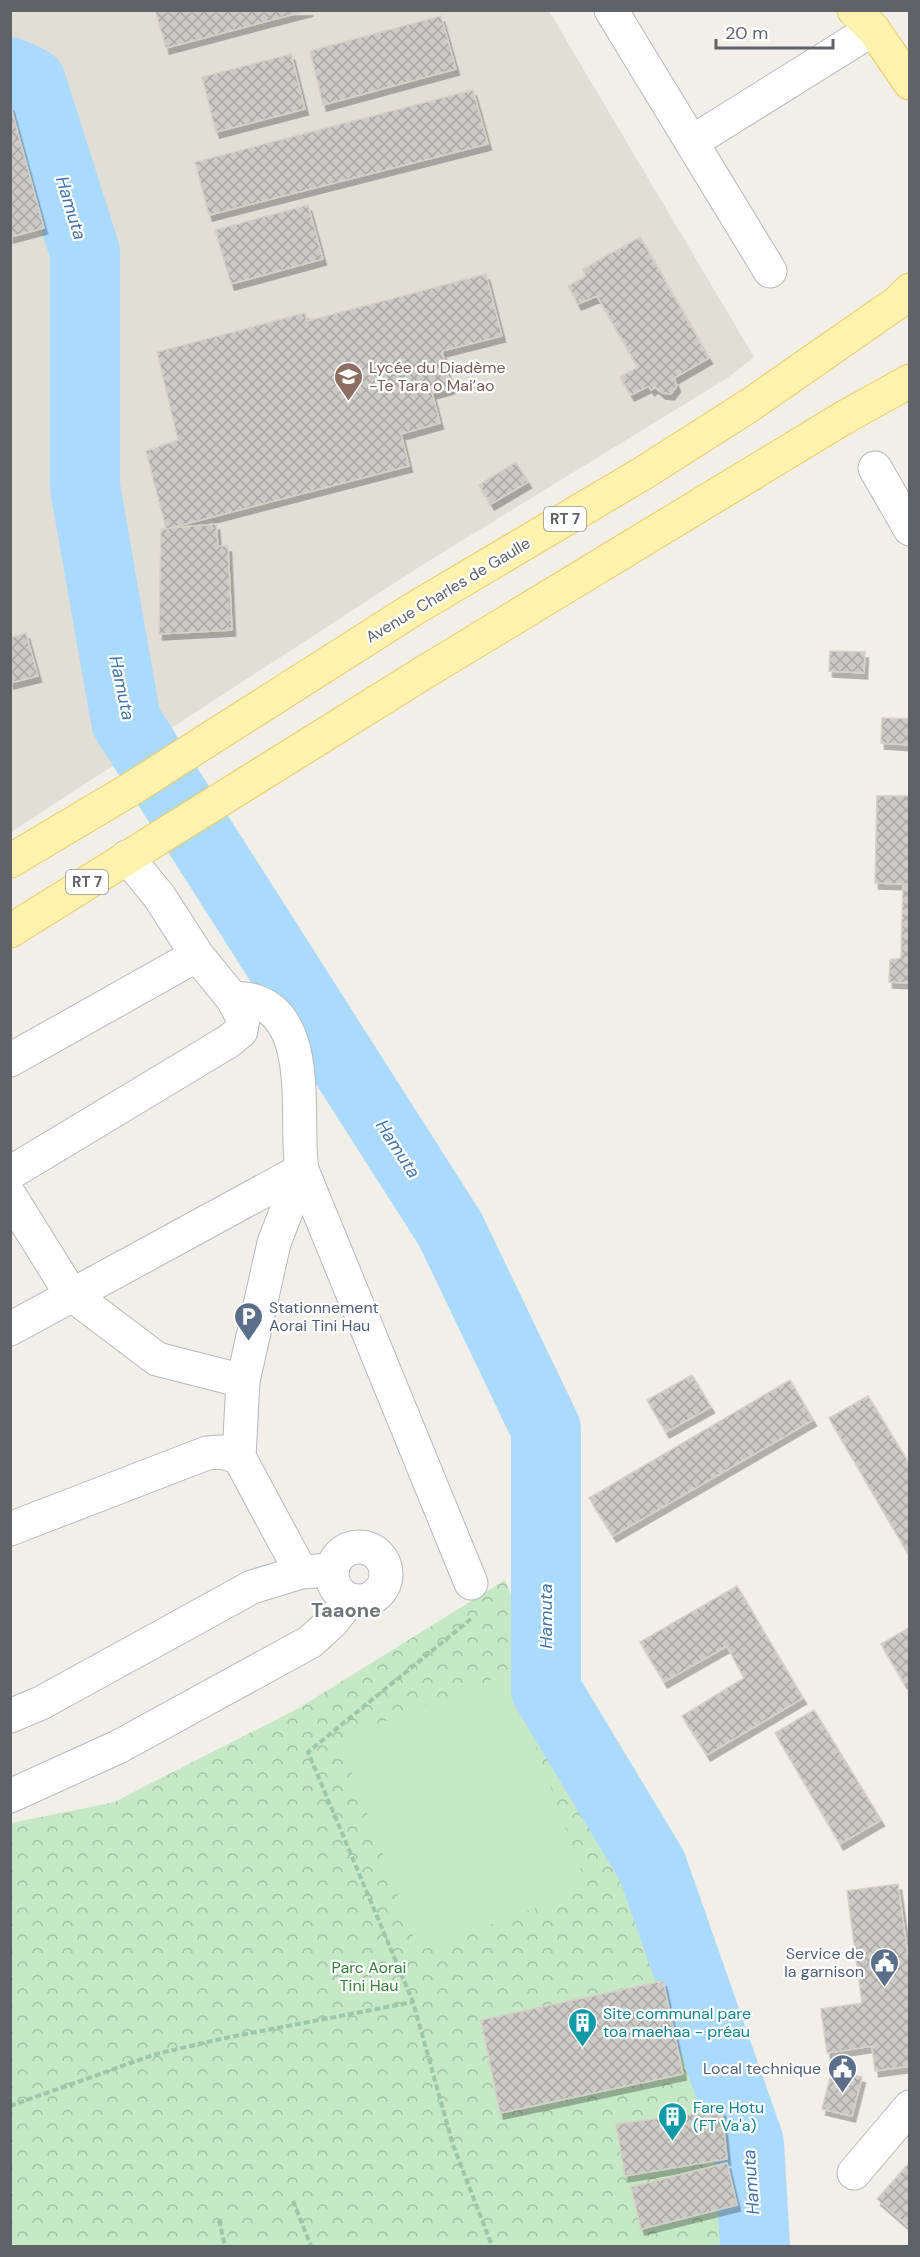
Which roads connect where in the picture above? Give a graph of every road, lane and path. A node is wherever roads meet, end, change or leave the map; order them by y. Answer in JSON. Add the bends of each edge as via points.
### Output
{"nodes":[{"id":1,"x":611,"y":10,"type":"edge"},
{"id":2,"x":864,"y":20,"type":"edge"},
{"id":3,"x":909,"y":83,"type":"edge"},
{"id":4,"x":692,"y":142,"type":"junction"},
{"id":5,"x":770,"y":270,"type":"dead end"},
{"id":6,"x":909,"y":290,"type":"edge"},
{"id":7,"x":909,"y":381,"type":"edge"},
{"id":8,"x":875,"y":468,"type":"dead end"},
{"id":9,"x":909,"y":529,"type":"edge"},
{"id":10,"x":128,"y":857,"type":"junction"},
{"id":11,"x":10,"y":861,"type":"edge"},
{"id":12,"x":10,"y":931,"type":"edge"},
{"id":13,"x":197,"y":955,"type":"junction"},
{"id":14,"x":232,"y":998,"type":"junction"},
{"id":15,"x":10,"y":1060,"type":"edge"},
{"id":16,"x":302,"y":1170,"type":"junction"},
{"id":17,"x":10,"y":1173,"type":"edge"},
{"id":18,"x":10,"y":1196,"type":"edge"},
{"id":19,"x":71,"y":1294,"type":"junction"},
{"id":20,"x":10,"y":1329,"type":"edge"},
{"id":21,"x":243,"y":1381,"type":"junction"},
{"id":22,"x":238,"y":1457,"type":"junction"},
{"id":23,"x":10,"y":1529,"type":"edge"},
{"id":24,"x":317,"y":1571,"type":"junction"},
{"id":25,"x":471,"y":1583,"type":"joint"},
{"id":26,"x":349,"y":1600,"type":"junction"},
{"id":27,"x":10,"y":1716,"type":"edge"},
{"id":28,"x":10,"y":1796,"type":"edge"},
{"id":29,"x":413,"y":2002,"type":"junction"},
{"id":30,"x":10,"y":2106,"type":"edge"},
{"id":31,"x":909,"y":2107,"type":"edge"},
{"id":32,"x":854,"y":2173,"type":"dead end"},
{"id":33,"x":293,"y":2200,"type":"dead end"},
{"id":34,"x":219,"y":2220,"type":"dead end"},
{"id":35,"x":225,"y":2247,"type":"edge"},
{"id":36,"x":311,"y":2247,"type":"edge"},
{"id":37,"x":492,"y":2247,"type":"edge"}],
"edges":[{"from":1,"to":4,"type":"lane"},
{"from":2,"to":3,"type":"main road"},
{"from":2,"to":4,"type":"lane"},
{"from":4,"to":5,"type":"lane"},
{"from":6,"to":11,"type":"main road","name":"Avenue Charles de Gaulle","number":"RT 7","via":[[898,302],[740,411],[645,472],[411,610]]},
{"from":7,"to":10,"type":"main road","number":"RT 7","via":[[589,572]]},
{"from":8,"to":9,"type":"lane"},
{"from":10,"to":12,"type":"main road","number":"RT 7"},
{"from":10,"to":13,"type":"lane"},
{"from":13,"to":14,"type":"lane"},
{"from":13,"to":15,"type":"lane"},
{"from":14,"to":16,"type":"lane","via":[[255,1001],[274,1012],[291,1038],[300,1081]]},
{"from":14,"to":17,"type":"lane","via":[[243,1018],[241,1031],[229,1041]]},
{"from":16,"to":19,"type":"lane"},
{"from":16,"to":21,"type":"lane","via":[[274,1243]]},
{"from":16,"to":25,"type":"lane"},
{"from":18,"to":19,"type":"lane"},
{"from":19,"to":20,"type":"lane"},
{"from":19,"to":21,"type":"lane","via":[[157,1359]]},
{"from":21,"to":22,"type":"lane"},
{"from":22,"to":23,"type":"lane","via":[[207,1453]]},
{"from":22,"to":24,"type":"lane"},
{"from":24,"to":26,"type":"lane"},
{"from":24,"to":26,"type":"lane","via":[[345,1550],[363,1548],[380,1556],[387,1578],[382,1590],[373,1598]]},
{"from":24,"to":27,"type":"lane","via":[[252,1587],[41,1703]]},
{"from":25,"to":29,"type":"path","via":[[482,1604],[475,1616],[308,1752]]},
{"from":26,"to":28,"type":"lane","via":[[310,1642],[118,1747]]},
{"from":29,"to":30,"type":"path","via":[[156,2054]]},
{"from":29,"to":37,"type":"path","via":[[453,2145]]},
{"from":31,"to":32,"type":"lane"},
{"from":33,"to":36,"type":"path"},
{"from":34,"to":35,"type":"path"}]}
